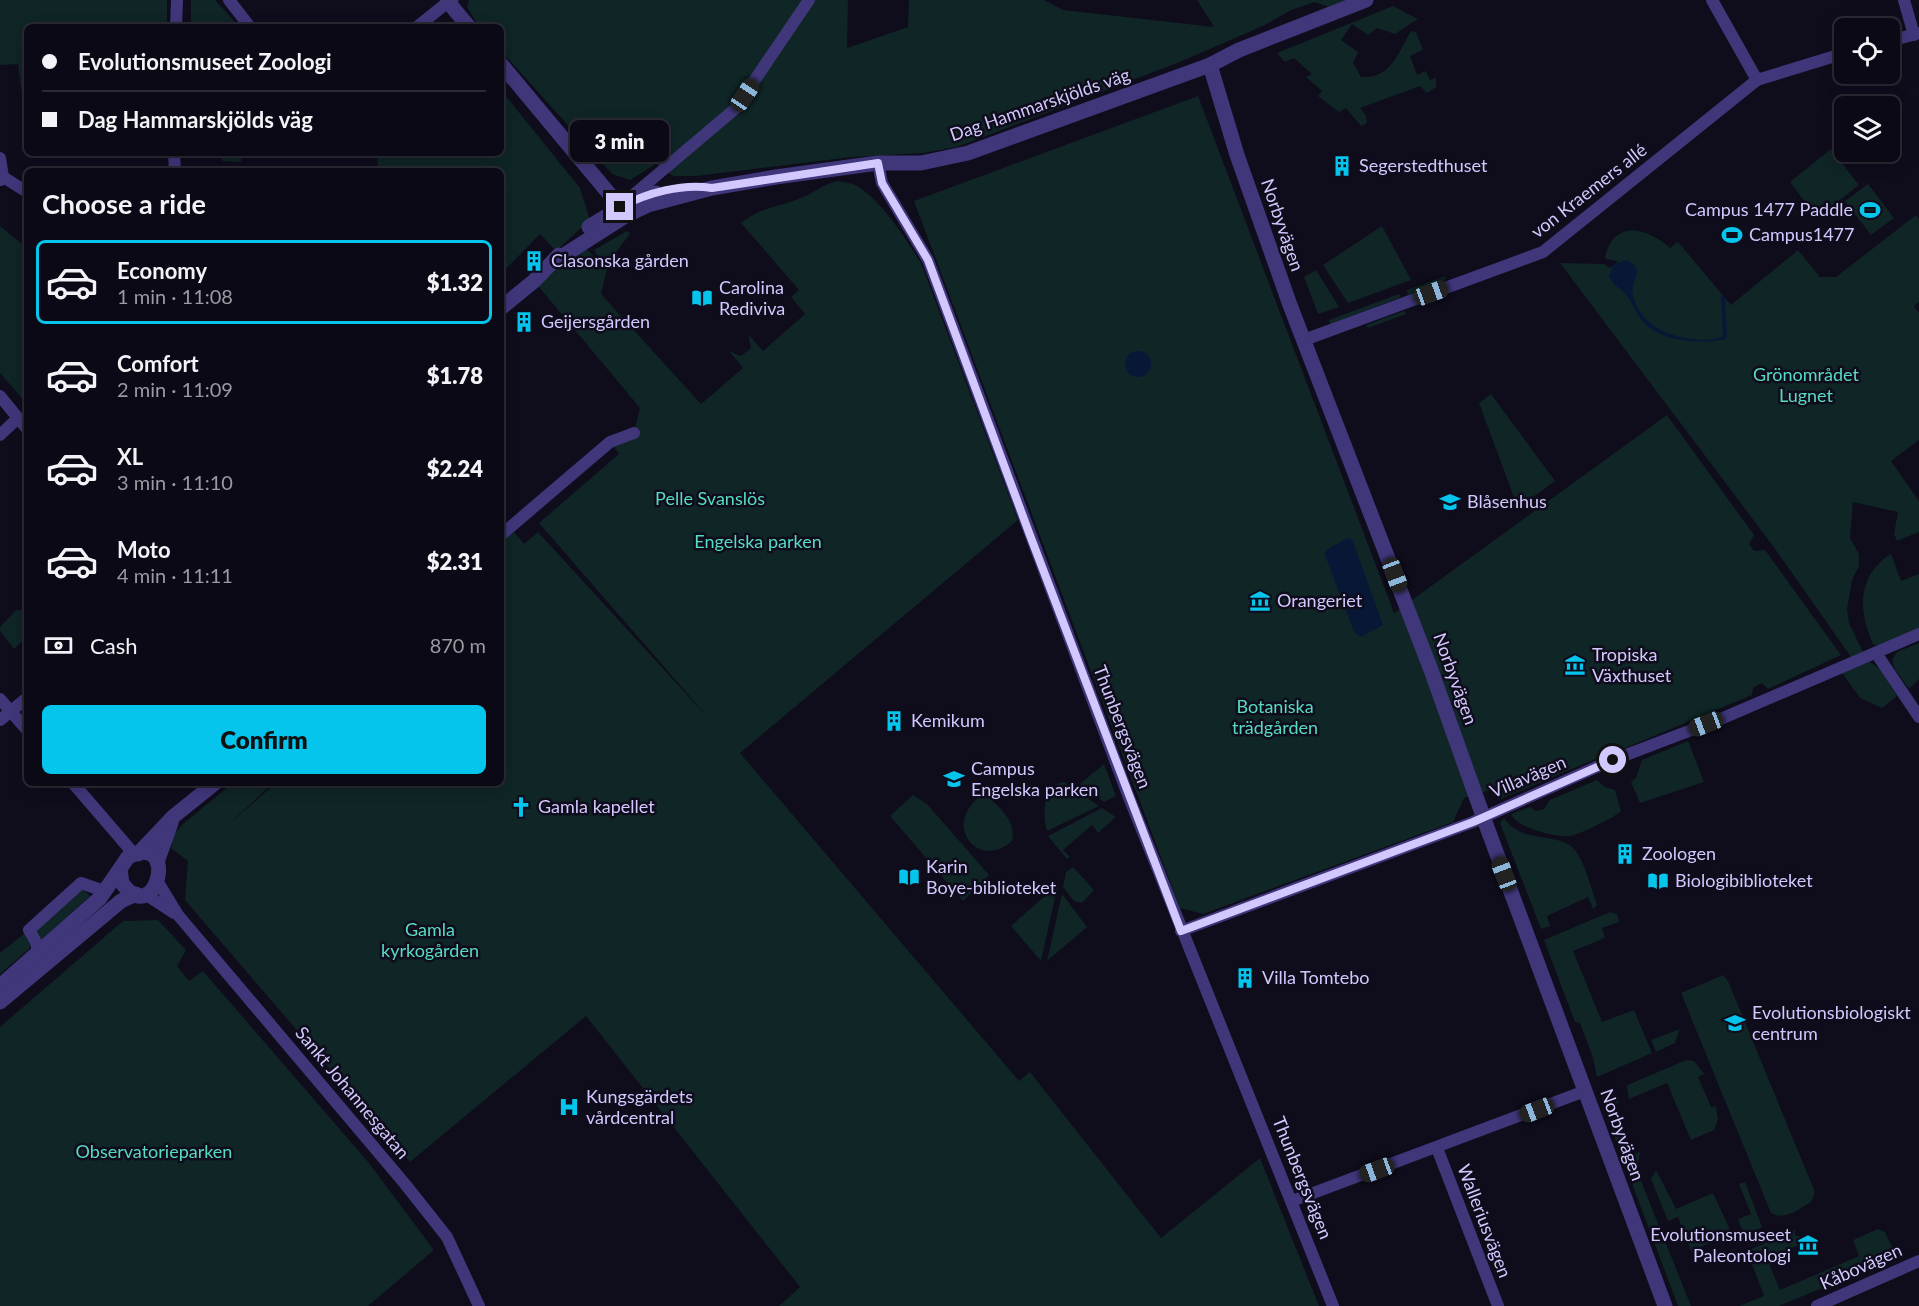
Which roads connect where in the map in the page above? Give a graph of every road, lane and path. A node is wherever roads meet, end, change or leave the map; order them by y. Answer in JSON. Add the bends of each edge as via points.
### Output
{"nodes":[{"id":1,"x":177,"y":0,"type":"edge"},
{"id":2,"x":229,"y":0,"type":"edge"},
{"id":3,"x":809,"y":0,"type":"edge"},
{"id":4,"x":1366,"y":0,"type":"edge"},
{"id":5,"x":1712,"y":0,"type":"edge"},
{"id":6,"x":1904,"y":0,"type":"edge"},
{"id":7,"x":448,"y":1,"type":"edge"},
{"id":8,"x":176,"y":24,"type":"edge"},
{"id":9,"x":248,"y":24,"type":"edge"},
{"id":10,"x":421,"y":24,"type":"edge"},
{"id":11,"x":467,"y":24,"type":"edge"},
{"id":12,"x":1916,"y":34,"type":"edge"},
{"id":13,"x":1900,"y":38,"type":"edge"},
{"id":14,"x":1834,"y":56,"type":"edge"},
{"id":15,"x":1210,"y":64,"type":"junction"},
{"id":16,"x":504,"y":68,"type":"edge"},
{"id":17,"x":1757,"y":80,"type":"junction"},
{"id":18,"x":0,"y":158,"type":"edge"},
{"id":19,"x":878,"y":163,"type":"junction"},
{"id":20,"x":654,"y":176,"type":"junction"},
{"id":21,"x":1,"y":178,"type":"edge"},
{"id":22,"x":712,"y":188,"type":"junction"},
{"id":23,"x":24,"y":190,"type":"edge"},
{"id":24,"x":661,"y":192,"type":"junction"},
{"id":25,"x":623,"y":211,"type":"junction"},
{"id":26,"x":504,"y":306,"type":"edge"},
{"id":27,"x":1304,"y":340,"type":"junction"},
{"id":28,"x":0,"y":396,"type":"edge"},
{"id":29,"x":18,"y":418,"type":"junction"},
{"id":30,"x":24,"y":425,"type":"edge"},
{"id":31,"x":634,"y":433,"type":"dead end"},
{"id":32,"x":0,"y":435,"type":"edge"},
{"id":33,"x":504,"y":532,"type":"edge"},
{"id":34,"x":1919,"y":634,"type":"edge"},
{"id":35,"x":1876,"y":653,"type":"junction"},
{"id":36,"x":0,"y":699,"type":"edge"},
{"id":37,"x":24,"y":700,"type":"edge"},
{"id":38,"x":11,"y":711,"type":"junction"},
{"id":39,"x":1919,"y":717,"type":"edge"},
{"id":40,"x":0,"y":720,"type":"edge"},
{"id":41,"x":24,"y":726,"type":"edge"},
{"id":42,"x":76,"y":786,"type":"edge"},
{"id":43,"x":211,"y":786,"type":"edge"},
{"id":44,"x":174,"y":816,"type":"junction"},
{"id":45,"x":1483,"y":816,"type":"junction"},
{"id":46,"x":136,"y":854,"type":"junction"},
{"id":47,"x":157,"y":862,"type":"junction"},
{"id":48,"x":120,"y":869,"type":"junction"},
{"id":49,"x":158,"y":882,"type":"junction"},
{"id":50,"x":104,"y":891,"type":"junction"},
{"id":51,"x":140,"y":894,"type":"junction"},
{"id":52,"x":178,"y":915,"type":"junction"},
{"id":53,"x":1181,"y":931,"type":"junction"},
{"id":54,"x":38,"y":952,"type":"junction"},
{"id":55,"x":0,"y":986,"type":"edge"},
{"id":56,"x":0,"y":1002,"type":"edge"},
{"id":57,"x":1585,"y":1091,"type":"junction"},
{"id":58,"x":1437,"y":1148,"type":"junction"},
{"id":59,"x":1292,"y":1201,"type":"junction"},
{"id":60,"x":1919,"y":1262,"type":"edge"},
{"id":61,"x":479,"y":1306,"type":"edge"},
{"id":62,"x":1333,"y":1306,"type":"edge"},
{"id":63,"x":1498,"y":1306,"type":"edge"},
{"id":64,"x":1665,"y":1306,"type":"edge"},
{"id":65,"x":1817,"y":1306,"type":"edge"}],
"edges":[{"from":1,"to":8,"type":"street"},
{"from":2,"to":9,"type":"street"},
{"from":3,"to":20,"type":"street","via":[[735,109]]},
{"from":4,"to":15,"type":"street","name":"Dag Hammarskjölds väg"},
{"from":5,"to":17,"type":"street"},
{"from":6,"to":12,"type":"street"},
{"from":7,"to":10,"type":"street"},
{"from":7,"to":11,"type":"street"},
{"from":12,"to":13,"type":"street"},
{"from":14,"to":17,"type":"street","name":"von Kraemers allé"},
{"from":15,"to":19,"type":"street","name":"Dag Hammarskjölds väg","via":[[968,153],[921,163]]},
{"from":15,"to":27,"type":"street","name":"Norbyvägen","via":[[1236,156]]},
{"from":16,"to":25,"type":"street"},
{"from":17,"to":27,"type":"street","name":"von Kraemers allé","via":[[1543,252]]},
{"from":18,"to":21,"type":"street"},
{"from":19,"to":22,"type":"street","name":"Dag Hammarskjölds väg"},
{"from":19,"to":53,"type":"street","name":"Thunbergsvägen","via":[[882,183],[928,260]]},
{"from":20,"to":24,"type":"street","via":[[651,185]]},
{"from":20,"to":25,"type":"street"},
{"from":21,"to":23,"type":"street"},
{"from":22,"to":24,"type":"street","name":"Dag Hammarskjölds väg","via":[[696,185]]},
{"from":22,"to":25,"type":"street","name":"Dag Hammarskjölds väg"},
{"from":24,"to":25,"type":"street","name":"Dag Hammarskjölds väg"},
{"from":25,"to":26,"type":"street","via":[[574,239]]},
{"from":27,"to":45,"type":"street","name":"Norbyvägen"},
{"from":28,"to":29,"type":"street"},
{"from":29,"to":30,"type":"street"},
{"from":29,"to":32,"type":"street"},
{"from":31,"to":33,"type":"street","via":[[609,442]]},
{"from":34,"to":35,"type":"street","name":"Villavägen"},
{"from":35,"to":39,"type":"street"},
{"from":35,"to":45,"type":"street","name":"Villavägen"},
{"from":36,"to":38,"type":"street"},
{"from":37,"to":38,"type":"street"},
{"from":38,"to":40,"type":"street"},
{"from":38,"to":41,"type":"street"},
{"from":42,"to":46,"type":"street"},
{"from":43,"to":44,"type":"street"},
{"from":44,"to":46,"type":"street"},
{"from":44,"to":47,"type":"street"},
{"from":45,"to":53,"type":"street","name":"Villavägen"},
{"from":45,"to":57,"type":"street","name":"Norbyvägen"},
{"from":46,"to":47,"type":"street","via":[[148,855]]},
{"from":46,"to":48,"type":"street","via":[[123,862]]},
{"from":47,"to":49,"type":"street"},
{"from":48,"to":50,"type":"street"},
{"from":48,"to":51,"type":"street","via":[[122,883]]},
{"from":49,"to":51,"type":"street"},
{"from":49,"to":52,"type":"street","name":"Sankt Johannesgatan"},
{"from":50,"to":54,"type":"street"},
{"from":50,"to":54,"type":"street","via":[[81,883],[29,930]]},
{"from":51,"to":52,"type":"street","name":"Sankt Johannesgatan"},
{"from":51,"to":56,"type":"street","via":[[121,900]]},
{"from":52,"to":61,"type":"street","name":"Sankt Johannesgatan","via":[[412,1192],[450,1244]]},
{"from":53,"to":59,"type":"street","name":"Thunbergsvägen"},
{"from":54,"to":55,"type":"street"},
{"from":57,"to":58,"type":"street"},
{"from":57,"to":64,"type":"street","name":"Norbyvägen"},
{"from":58,"to":59,"type":"street"},
{"from":58,"to":63,"type":"street","name":"Walleriusvägen"},
{"from":59,"to":62,"type":"street","name":"Thunbergsvägen"},
{"from":60,"to":65,"type":"street","name":"Kåbovägen"}]}
